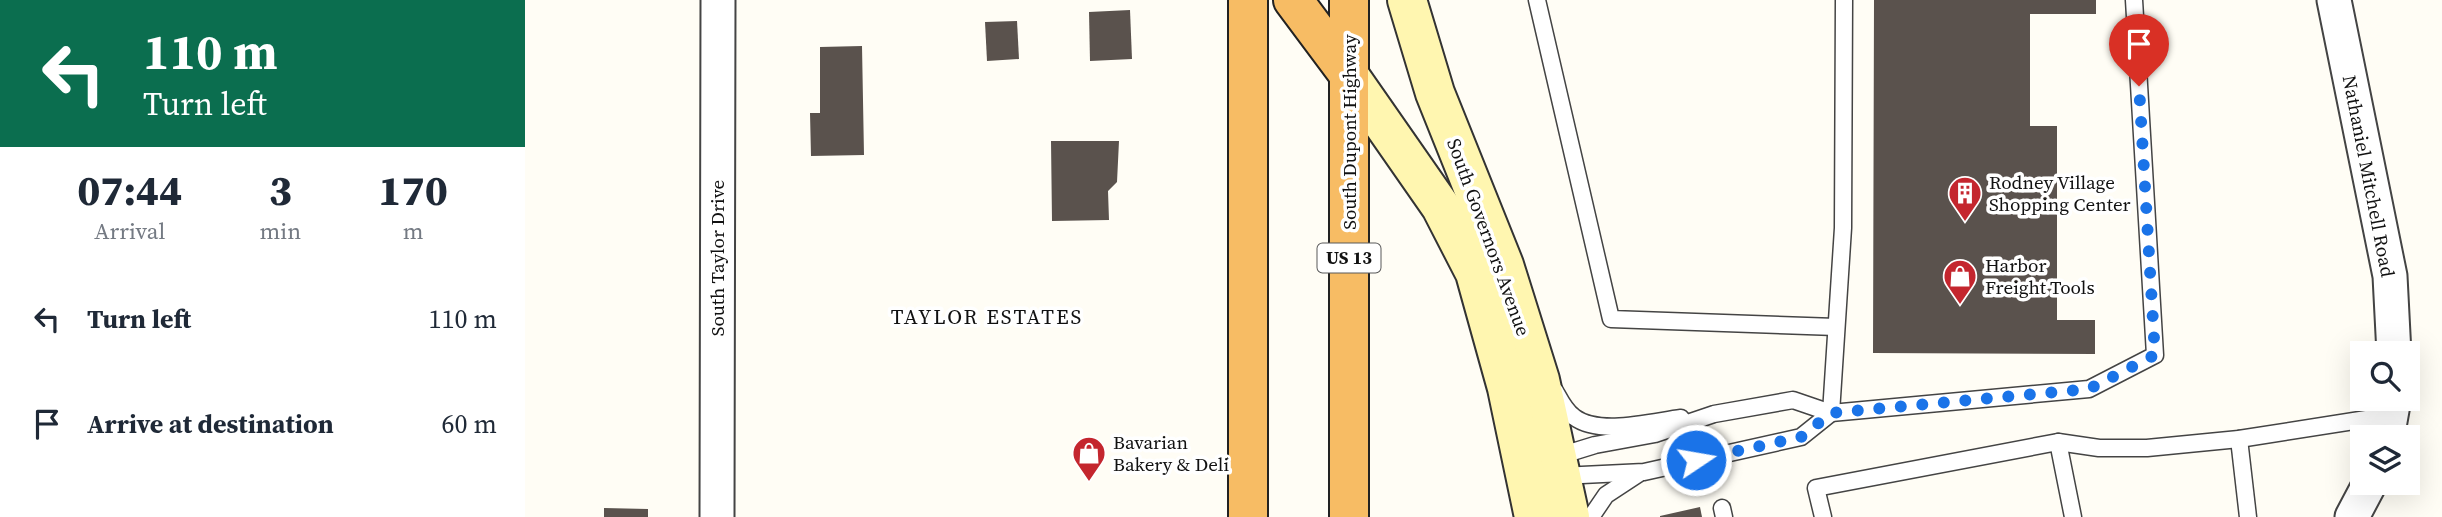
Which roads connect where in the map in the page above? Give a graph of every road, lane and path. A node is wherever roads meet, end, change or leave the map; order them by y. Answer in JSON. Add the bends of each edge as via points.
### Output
{"nodes":[{"id":1,"x":717,"y":0,"type":"edge"},
{"id":2,"x":1248,"y":0,"type":"edge"},
{"id":3,"x":1293,"y":0,"type":"edge"},
{"id":4,"x":1349,"y":0,"type":"edge"},
{"id":5,"x":1408,"y":0,"type":"edge"},
{"id":6,"x":1537,"y":0,"type":"edge"},
{"id":7,"x":1844,"y":0,"type":"edge"},
{"id":8,"x":2134,"y":0,"type":"edge"},
{"id":9,"x":2334,"y":0,"type":"edge"},
{"id":10,"x":1349,"y":75,"type":"junction"},
{"id":11,"x":1521,"y":321,"type":"junction"},
{"id":12,"x":1836,"y":327,"type":"junction"},
{"id":13,"x":2394,"y":341,"type":"edge"},
{"id":14,"x":1831,"y":413,"type":"junction"},
{"id":15,"x":1714,"y":414,"type":"junction"},
{"id":16,"x":2391,"y":417,"type":"edge"},
{"id":17,"x":2239,"y":439,"type":"junction"},
{"id":18,"x":2058,"y":442,"type":"junction"},
{"id":19,"x":1544,"y":468,"type":"junction"},
{"id":20,"x":1644,"y":472,"type":"junction"},
{"id":21,"x":2364,"y":495,"type":"edge"},
{"id":22,"x":717,"y":517,"type":"edge"},
{"id":23,"x":1248,"y":517,"type":"edge"},
{"id":24,"x":1349,"y":517,"type":"edge"},
{"id":25,"x":1534,"y":517,"type":"edge"},
{"id":26,"x":1570,"y":517,"type":"edge"},
{"id":27,"x":1591,"y":517,"type":"edge"},
{"id":28,"x":1823,"y":517,"type":"edge"},
{"id":29,"x":2073,"y":517,"type":"edge"},
{"id":30,"x":2248,"y":517,"type":"edge"},
{"id":31,"x":2352,"y":517,"type":"edge"}],
"edges":[{"from":1,"to":22,"type":"street","name":"South Taylor Drive"},
{"from":2,"to":23,"type":"highway"},
{"from":3,"to":10,"type":"highway"},
{"from":4,"to":10,"type":"highway","name":"South Dupont Highway","number":"US 13"},
{"from":5,"to":11,"type":"main road","name":"South Governors Avenue","via":[[1435,93],[1504,265]]},
{"from":6,"to":12,"type":"lane","via":[[1611,318]]},
{"from":7,"to":12,"type":"lane","via":[[1843,228]]},
{"from":8,"to":14,"type":"lane","via":[[2155,355],[2089,389]]},
{"from":9,"to":13,"type":"street","name":"Nathaniel Mitchell Road","via":[[2390,276]]},
{"from":10,"to":19,"type":"main road","name":"South Governors Avenue","via":[[1441,207],[1475,273],[1507,388]]},
{"from":10,"to":24,"type":"highway","name":"South Dupont Highway","number":"US 13"},
{"from":11,"to":15,"type":"lane","via":[[1563,406],[1588,424],[1603,427]]},
{"from":11,"to":19,"type":"main road","name":"South Governors Avenue","via":[[1540,380]]},
{"from":12,"to":14,"type":"lane"},
{"from":14,"to":15,"type":"lane","via":[[1793,400]]},
{"from":14,"to":20,"type":"lane","via":[[1801,437]]},
{"from":15,"to":19,"type":"lane","via":[[1655,434],[1595,445]]},
{"from":16,"to":17,"type":"lane"},
{"from":17,"to":18,"type":"lane","via":[[2147,448]]},
{"from":17,"to":30,"type":"lane"},
{"from":18,"to":28,"type":"lane","via":[[1816,488]]},
{"from":18,"to":29,"type":"lane"},
{"from":19,"to":20,"type":"lane"},
{"from":19,"to":25,"type":"main road","name":"South Governors Avenue"},
{"from":19,"to":26,"type":"main road","name":"South Governors Avenue"},
{"from":20,"to":27,"type":"lane","via":[[1606,495]]},
{"from":21,"to":31,"type":"street"}]}
